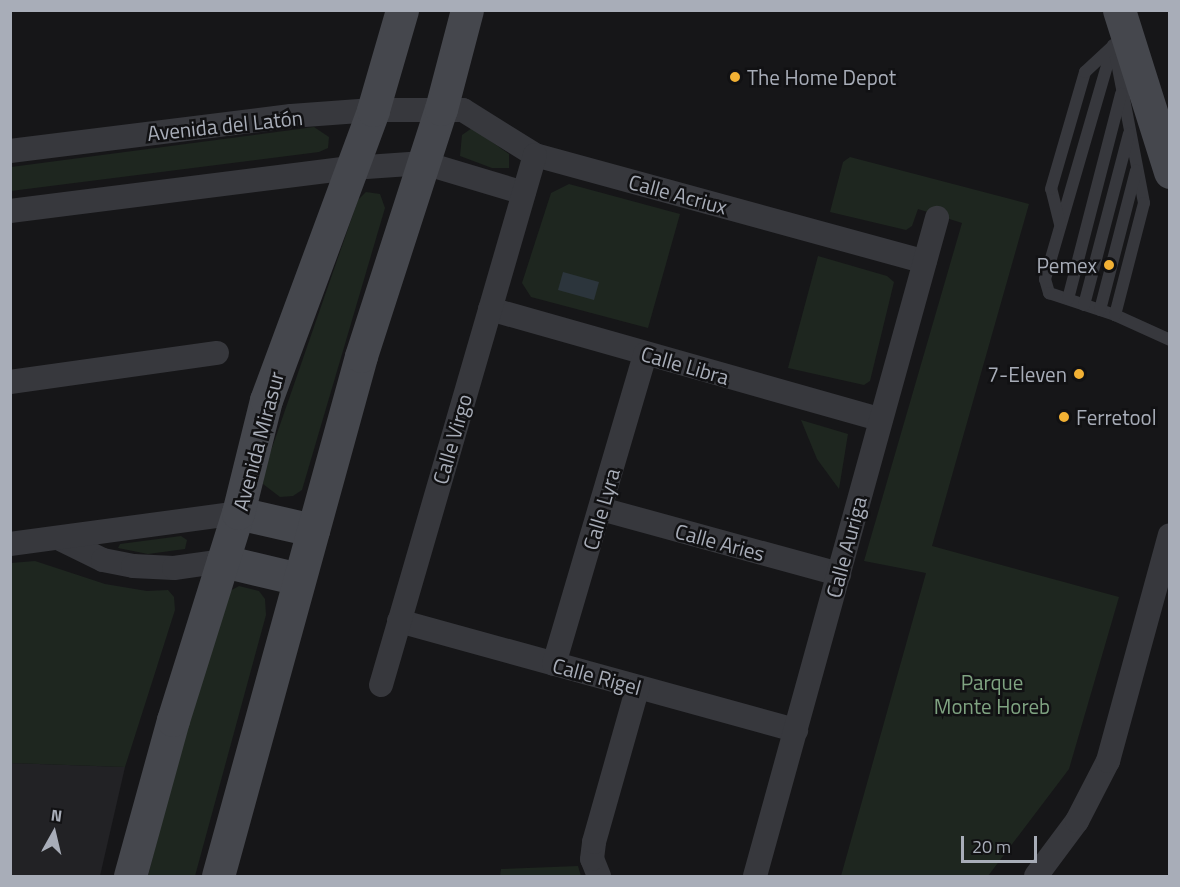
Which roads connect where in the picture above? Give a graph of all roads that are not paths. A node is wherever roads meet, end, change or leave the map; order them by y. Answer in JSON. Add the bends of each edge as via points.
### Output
{"nodes":[{"id":1,"x":402,"y":10,"type":"edge"},
{"id":2,"x":467,"y":10,"type":"edge"},
{"id":3,"x":1113,"y":10,"type":"edge"},
{"id":4,"x":1119,"y":10,"type":"edge"},
{"id":5,"x":1113,"y":45,"type":"junction"},
{"id":6,"x":1122,"y":90,"type":"junction"},
{"id":7,"x":441,"y":109,"type":"junction"},
{"id":8,"x":373,"y":110,"type":"junction"},
{"id":9,"x":1130,"y":130,"type":"junction"},
{"id":10,"x":10,"y":151,"type":"edge"},
{"id":11,"x":535,"y":156,"type":"junction"},
{"id":12,"x":424,"y":163,"type":"junction"},
{"id":13,"x":1137,"y":167,"type":"junction"},
{"id":14,"x":352,"y":168,"type":"junction"},
{"id":15,"x":1170,"y":172,"type":"edge"},
{"id":16,"x":524,"y":193,"type":"junction"},
{"id":17,"x":10,"y":211,"type":"edge"},
{"id":18,"x":937,"y":218,"type":"dead end"},
{"id":19,"x":1060,"y":225,"type":"junction"},
{"id":20,"x":925,"y":262,"type":"junction"},
{"id":21,"x":1068,"y":299,"type":"junction"},
{"id":22,"x":1084,"y":304,"type":"junction"},
{"id":23,"x":490,"y":309,"type":"junction"},
{"id":24,"x":1100,"y":310,"type":"junction"},
{"id":25,"x":1114,"y":315,"type":"junction"},
{"id":26,"x":1170,"y":340,"type":"edge"},
{"id":27,"x":217,"y":352,"type":"dead end"},
{"id":28,"x":645,"y":354,"type":"junction"},
{"id":29,"x":10,"y":382,"type":"edge"},
{"id":30,"x":881,"y":420,"type":"junction"},
{"id":31,"x":602,"y":509,"type":"junction"},
{"id":32,"x":238,"y":513,"type":"junction"},
{"id":33,"x":313,"y":530,"type":"junction"},
{"id":34,"x":1170,"y":535,"type":"edge"},
{"id":35,"x":58,"y":538,"type":"junction"},
{"id":36,"x":10,"y":544,"type":"edge"},
{"id":37,"x":223,"y":561,"type":"junction"},
{"id":38,"x":839,"y":574,"type":"junction"},
{"id":39,"x":299,"y":579,"type":"junction"},
{"id":40,"x":399,"y":621,"type":"junction"},
{"id":41,"x":554,"y":664,"type":"junction"},
{"id":42,"x":381,"y":685,"type":"dead end"},
{"id":43,"x":638,"y":687,"type":"junction"},
{"id":44,"x":796,"y":730,"type":"junction"},
{"id":45,"x":130,"y":876,"type":"edge"},
{"id":46,"x":218,"y":876,"type":"edge"},
{"id":47,"x":599,"y":876,"type":"edge"},
{"id":48,"x":755,"y":876,"type":"edge"},
{"id":49,"x":1036,"y":876,"type":"edge"}],
"edges":[{"from":1,"to":8,"type":"street","name":"Avenida Mirasur"},
{"from":2,"to":7,"type":"street"},
{"from":3,"to":5,"type":"lane"},
{"from":4,"to":15,"type":"street"},
{"from":5,"to":6,"type":"lane"},
{"from":5,"to":19,"type":"lane"},
{"from":5,"to":19,"type":"lane","via":[[1085,72],[1051,189]]},
{"from":6,"to":9,"type":"lane"},
{"from":6,"to":21,"type":"lane"},
{"from":7,"to":8,"type":"street","name":"Avenida del Latón"},
{"from":7,"to":11,"type":"street","name":"Calle Acriux","via":[[463,110]]},
{"from":7,"to":12,"type":"street"},
{"from":8,"to":10,"type":"street","name":"Avenida del Latón","via":[[236,122]]},
{"from":8,"to":14,"type":"street","name":"Avenida Mirasur"},
{"from":9,"to":13,"type":"lane"},
{"from":9,"to":22,"type":"lane"},
{"from":11,"to":16,"type":"street","name":"Calle Virgo"},
{"from":11,"to":20,"type":"street","name":"Calle Acriux"},
{"from":12,"to":14,"type":"street"},
{"from":12,"to":16,"type":"street"},
{"from":12,"to":33,"type":"street","via":[[361,356]]},
{"from":13,"to":24,"type":"lane"},
{"from":13,"to":25,"type":"lane","via":[[1144,203]]},
{"from":14,"to":17,"type":"street"},
{"from":14,"to":32,"type":"street","name":"Avenida Mirasur","via":[[266,400]]},
{"from":16,"to":23,"type":"street","name":"Calle Virgo"},
{"from":18,"to":20,"type":"street","name":"Calle Auriga"},
{"from":19,"to":21,"type":"lane","via":[[1045,279],[1049,293]]},
{"from":20,"to":30,"type":"street","name":"Calle Auriga"},
{"from":21,"to":22,"type":"lane"},
{"from":22,"to":24,"type":"lane"},
{"from":23,"to":28,"type":"street","name":"Calle Libra"},
{"from":23,"to":40,"type":"street","name":"Calle Virgo"},
{"from":24,"to":25,"type":"lane"},
{"from":25,"to":26,"type":"lane"},
{"from":27,"to":29,"type":"street"},
{"from":28,"to":30,"type":"street","name":"Calle Libra"},
{"from":28,"to":31,"type":"street","name":"Calle Lyra"},
{"from":30,"to":38,"type":"street","name":"Calle Auriga"},
{"from":31,"to":38,"type":"street","name":"Calle Aries"},
{"from":31,"to":41,"type":"street","name":"Calle Lyra"},
{"from":32,"to":33,"type":"street"},
{"from":32,"to":35,"type":"street"},
{"from":32,"to":37,"type":"street","name":"Avenida Mirasur"},
{"from":33,"to":39,"type":"street"},
{"from":34,"to":49,"type":"street","via":[[1108,761],[1077,821]]},
{"from":35,"to":36,"type":"street"},
{"from":35,"to":37,"type":"street","via":[[103,560],[133,566],[174,568]]},
{"from":37,"to":39,"type":"street"},
{"from":37,"to":45,"type":"street","name":"Avenida Mirasur"},
{"from":38,"to":44,"type":"street","name":"Calle Auriga"},
{"from":39,"to":46,"type":"street"},
{"from":40,"to":41,"type":"street","name":"Calle Rigel"},
{"from":40,"to":42,"type":"street","name":"Calle Virgo"},
{"from":41,"to":43,"type":"street","name":"Calle Rigel"},
{"from":43,"to":44,"type":"street","name":"Calle Rigel"},
{"from":43,"to":47,"type":"street","via":[[594,842],[592,859]]},
{"from":44,"to":48,"type":"street","name":"Calle Auriga"}]}
